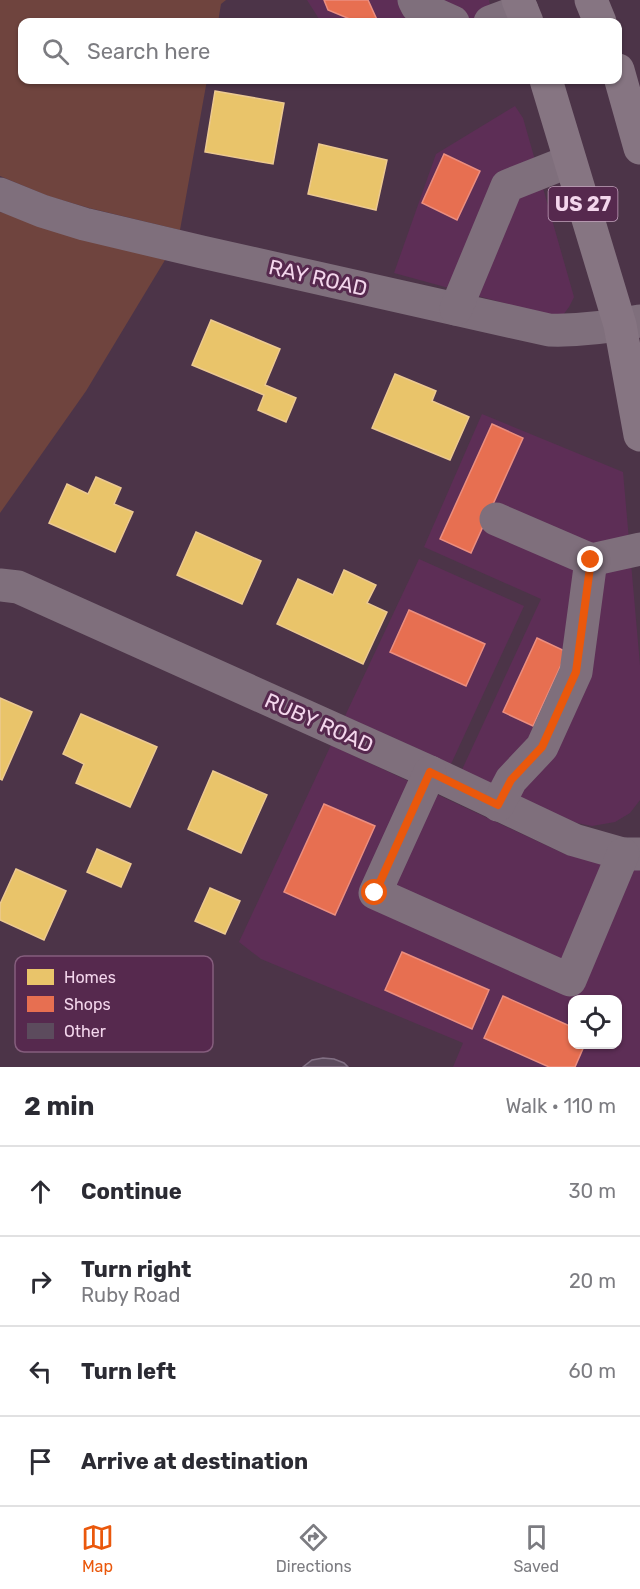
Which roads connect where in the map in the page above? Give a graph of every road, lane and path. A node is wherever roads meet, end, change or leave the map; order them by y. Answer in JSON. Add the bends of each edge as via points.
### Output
{"nodes":[{"id":1,"x":414,"y":0,"type":"edge"},
{"id":2,"x":591,"y":0,"type":"edge"},
{"id":3,"x":522,"y":11,"type":"edge"},
{"id":4,"x":444,"y":18,"type":"edge"},
{"id":5,"x":502,"y":18,"type":"edge"},
{"id":6,"x":598,"y":18,"type":"edge"},
{"id":7,"x":547,"y":84,"type":"edge"},
{"id":8,"x":622,"y":84,"type":"edge"},
{"id":9,"x":640,"y":148,"type":"edge"},
{"id":10,"x":570,"y":161,"type":"junction"},
{"id":11,"x":0,"y":194,"type":"edge"},
{"id":12,"x":456,"y":309,"type":"junction"},
{"id":13,"x":630,"y":323,"type":"edge"},
{"id":14,"x":640,"y":435,"type":"edge"},
{"id":15,"x":496,"y":519,"type":"dead end"},
{"id":16,"x":640,"y":549,"type":"edge"},
{"id":17,"x":591,"y":560,"type":"junction"},
{"id":18,"x":0,"y":585,"type":"edge"},
{"id":19,"x":430,"y":772,"type":"junction"},
{"id":20,"x":498,"y":805,"type":"junction"},
{"id":21,"x":632,"y":854,"type":"edge"}],
"edges":[{"from":1,"to":4,"type":"street","via":[[417,6]]},
{"from":2,"to":6,"type":"highway"},
{"from":3,"to":5,"type":"street"},
{"from":7,"to":10,"type":"highway","number":"US 27"},
{"from":8,"to":9,"type":"highway"},
{"from":10,"to":12,"type":"street","via":[[507,186]]},
{"from":10,"to":13,"type":"highway","number":"US 27"},
{"from":11,"to":12,"type":"street","name":"RAY ROAD","via":[[84,224]]},
{"from":12,"to":13,"type":"street","name":"RAY ROAD","via":[[549,330]]},
{"from":13,"to":14,"type":"highway","number":"US 27"},
{"from":15,"to":17,"type":"street"},
{"from":16,"to":17,"type":"street"},
{"from":17,"to":20,"type":"street","via":[[576,672],[542,747],[511,780]]},
{"from":18,"to":19,"type":"street","name":"RUBY ROAD","via":[[18,587]]},
{"from":19,"to":20,"type":"street","name":"RUBY ROAD"},
{"from":19,"to":21,"type":"street","via":[[375,893],[570,980]]},
{"from":20,"to":21,"type":"street","name":"RUBY ROAD","via":[[574,840]]}]}
